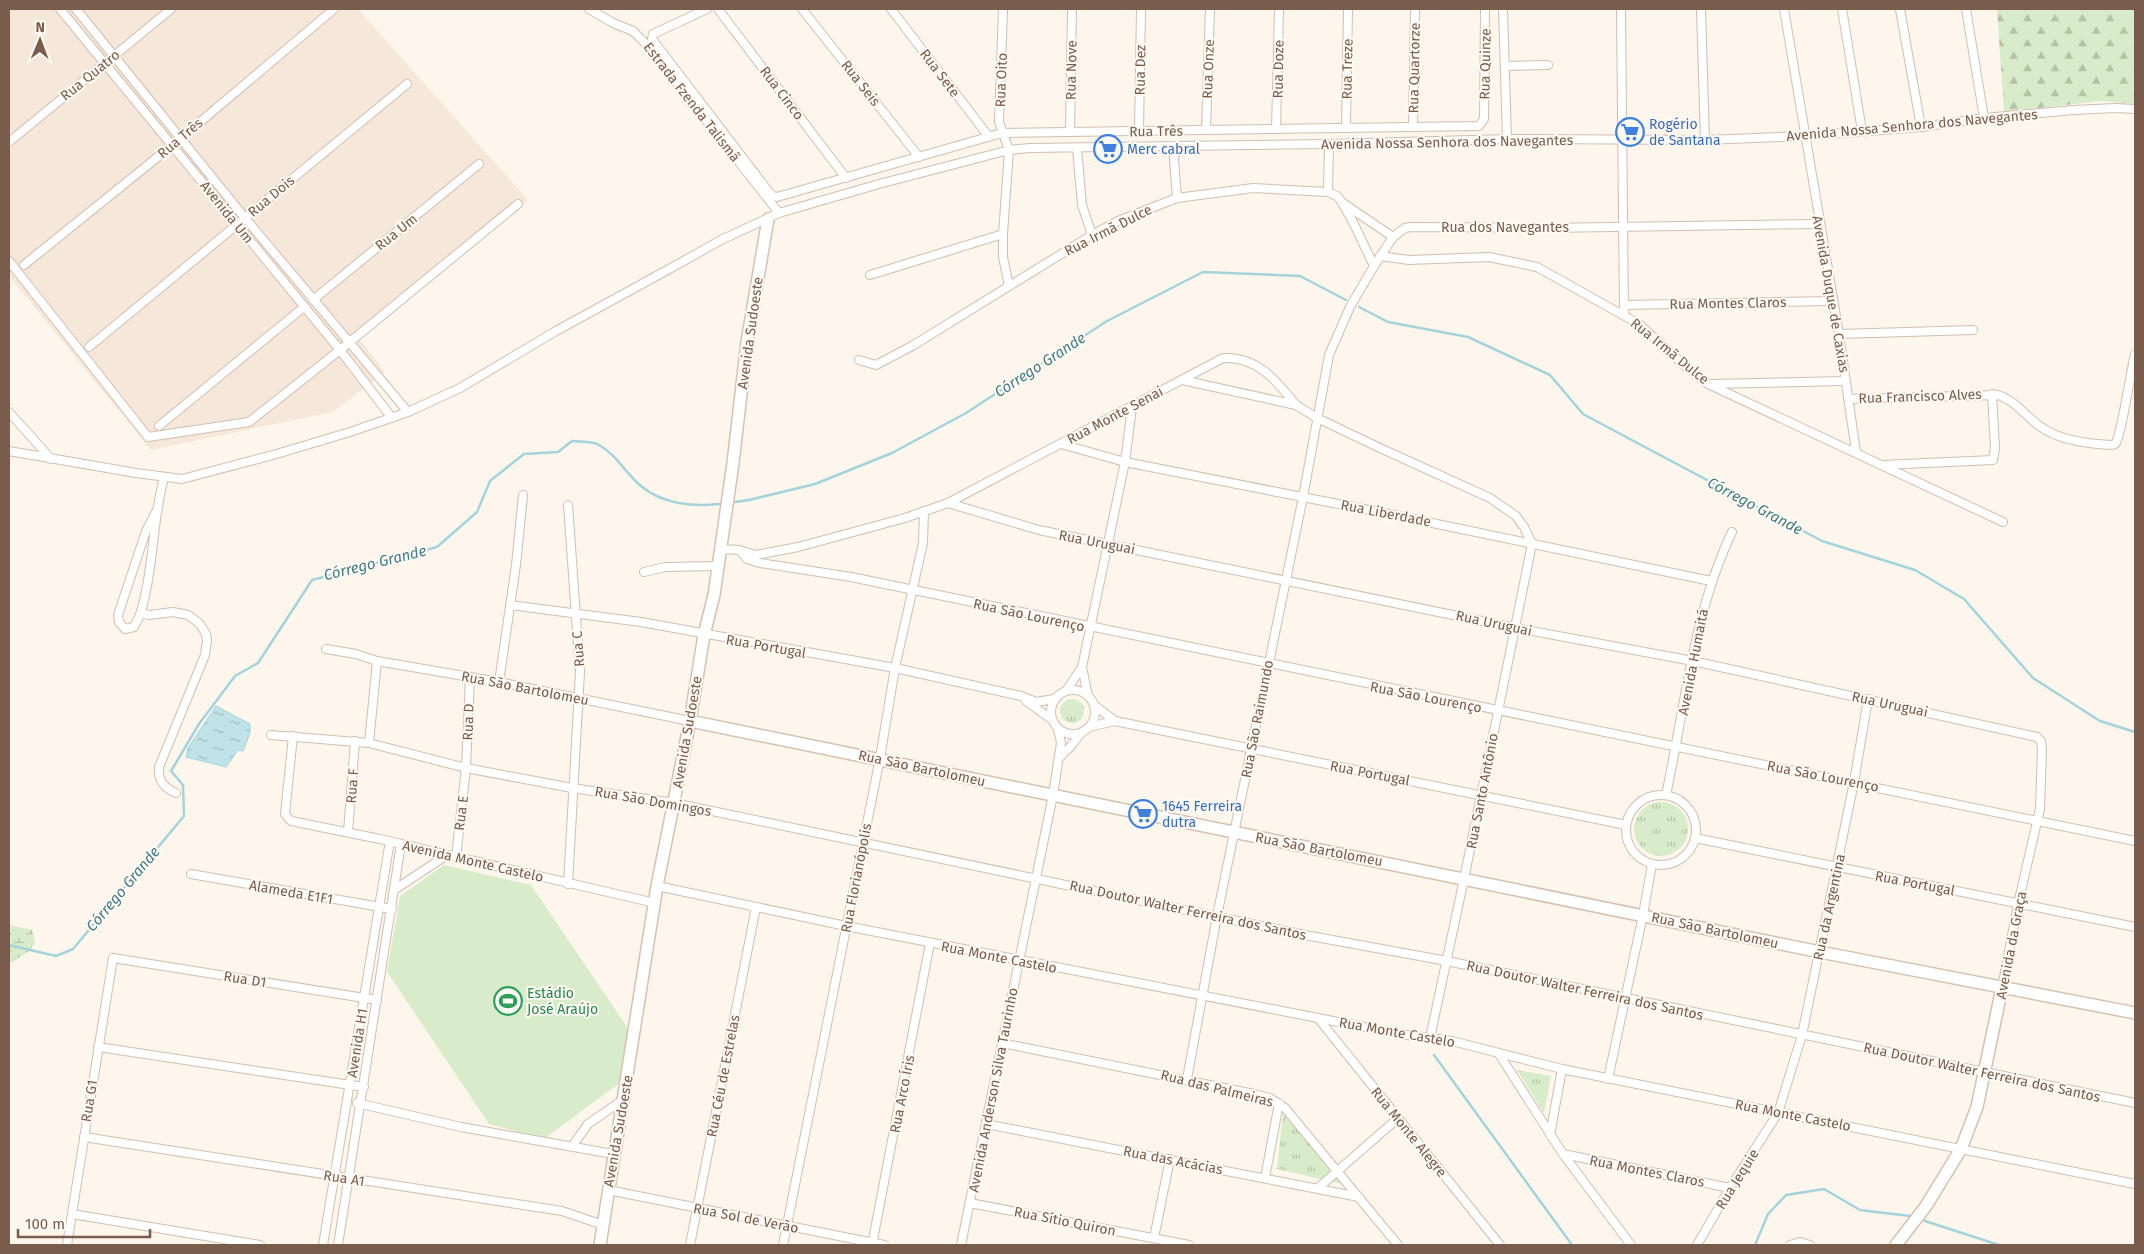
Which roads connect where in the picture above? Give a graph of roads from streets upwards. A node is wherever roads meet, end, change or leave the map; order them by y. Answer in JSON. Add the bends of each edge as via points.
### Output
{"nodes":[{"id":1,"x":60,"y":9,"type":"edge"},
{"id":2,"x":76,"y":9,"type":"edge"},
{"id":3,"x":171,"y":9,"type":"edge"},
{"id":4,"x":334,"y":9,"type":"edge"},
{"id":5,"x":589,"y":9,"type":"edge"},
{"id":6,"x":707,"y":9,"type":"edge"},
{"id":7,"x":718,"y":9,"type":"edge"},
{"id":8,"x":802,"y":9,"type":"edge"},
{"id":9,"x":891,"y":9,"type":"edge"},
{"id":10,"x":1003,"y":9,"type":"edge"},
{"id":11,"x":1072,"y":9,"type":"edge"},
{"id":12,"x":1142,"y":9,"type":"edge"},
{"id":13,"x":1210,"y":9,"type":"edge"},
{"id":14,"x":1279,"y":9,"type":"edge"},
{"id":15,"x":1348,"y":9,"type":"edge"},
{"id":16,"x":1415,"y":9,"type":"edge"},
{"id":17,"x":1485,"y":9,"type":"edge"},
{"id":18,"x":1503,"y":9,"type":"edge"},
{"id":19,"x":1621,"y":9,"type":"edge"},
{"id":20,"x":1701,"y":9,"type":"edge"},
{"id":21,"x":1784,"y":9,"type":"edge"},
{"id":22,"x":1842,"y":9,"type":"edge"},
{"id":23,"x":1900,"y":9,"type":"edge"},
{"id":24,"x":1966,"y":9,"type":"edge"},
{"id":25,"x":114,"y":55,"type":"junction"},
{"id":26,"x":105,"y":63,"type":"junction"},
{"id":27,"x":1548,"y":65,"type":"dead end"},
{"id":28,"x":1505,"y":66,"type":"junction"},
{"id":29,"x":407,"y":84,"type":"dead end"},
{"id":30,"x":2135,"y":109,"type":"edge"},
{"id":31,"x":1984,"y":118,"type":"junction"},
{"id":32,"x":1484,"y":119,"type":"joint"},
{"id":33,"x":1921,"y":127,"type":"junction"},
{"id":34,"x":1346,"y":128,"type":"junction"},
{"id":35,"x":1413,"y":128,"type":"junction"},
{"id":36,"x":1276,"y":129,"type":"junction"},
{"id":37,"x":1206,"y":130,"type":"junction"},
{"id":38,"x":1139,"y":131,"type":"junction"},
{"id":39,"x":1862,"y":131,"type":"junction"},
{"id":40,"x":1070,"y":132,"type":"junction"},
{"id":41,"x":1002,"y":133,"type":"junction"},
{"id":42,"x":1804,"y":136,"type":"junction"},
{"id":43,"x":989,"y":137,"type":"junction"},
{"id":44,"x":180,"y":139,"type":"junction"},
{"id":45,"x":1507,"y":139,"type":"junction"},
{"id":46,"x":1705,"y":140,"type":"junction"},
{"id":47,"x":1622,"y":141,"type":"junction"},
{"id":48,"x":9,"y":142,"type":"edge"},
{"id":49,"x":1329,"y":144,"type":"junction"},
{"id":50,"x":172,"y":145,"type":"junction"},
{"id":51,"x":1173,"y":146,"type":"junction"},
{"id":52,"x":1077,"y":148,"type":"junction"},
{"id":53,"x":1009,"y":150,"type":"junction"},
{"id":54,"x":919,"y":157,"type":"junction"},
{"id":55,"x":479,"y":164,"type":"dead end"},
{"id":56,"x":846,"y":178,"type":"junction"},
{"id":57,"x":1328,"y":192,"type":"junction"},
{"id":58,"x":1177,"y":198,"type":"junction"},
{"id":59,"x":1341,"y":202,"type":"junction"},
{"id":60,"x":518,"y":204,"type":"dead end"},
{"id":61,"x":779,"y":213,"type":"junction"},
{"id":62,"x":244,"y":218,"type":"junction"},
{"id":63,"x":768,"y":219,"type":"junction"},
{"id":64,"x":237,"y":224,"type":"junction"},
{"id":65,"x":1819,"y":224,"type":"junction"},
{"id":66,"x":1623,"y":226,"type":"junction"},
{"id":67,"x":1003,"y":234,"type":"junction"},
{"id":68,"x":1092,"y":235,"type":"junction"},
{"id":69,"x":1393,"y":237,"type":"junction"},
{"id":70,"x":1380,"y":256,"type":"junction"},
{"id":71,"x":9,"y":261,"type":"edge"},
{"id":72,"x":24,"y":265,"type":"dead end"},
{"id":73,"x":1374,"y":266,"type":"junction"},
{"id":74,"x":870,"y":275,"type":"dead end"},
{"id":75,"x":1008,"y":286,"type":"junction"},
{"id":76,"x":312,"y":300,"type":"junction"},
{"id":77,"x":1833,"y":301,"type":"junction"},
{"id":78,"x":1624,"y":305,"type":"junction"},
{"id":79,"x":304,"y":307,"type":"junction"},
{"id":80,"x":1624,"y":314,"type":"junction"},
{"id":81,"x":1973,"y":330,"type":"dead end"},
{"id":82,"x":1839,"y":334,"type":"junction"},
{"id":83,"x":350,"y":342,"type":"junction"},
{"id":84,"x":88,"y":346,"type":"dead end"},
{"id":85,"x":340,"y":350,"type":"junction"},
{"id":86,"x":2135,"y":354,"type":"edge"},
{"id":87,"x":859,"y":360,"type":"dead end"},
{"id":88,"x":1182,"y":380,"type":"junction"},
{"id":89,"x":1846,"y":381,"type":"junction"},
{"id":90,"x":1708,"y":384,"type":"junction"},
{"id":91,"x":1992,"y":394,"type":"junction"},
{"id":92,"x":1848,"y":399,"type":"junction"},
{"id":93,"x":1296,"y":405,"type":"junction"},
{"id":94,"x":1132,"y":408,"type":"junction"},
{"id":95,"x":9,"y":412,"type":"edge"},
{"id":96,"x":408,"y":412,"type":"junction"},
{"id":97,"x":392,"y":418,"type":"junction"},
{"id":98,"x":1317,"y":418,"type":"junction"},
{"id":99,"x":159,"y":426,"type":"dead end"},
{"id":100,"x":1061,"y":444,"type":"junction"},
{"id":101,"x":9,"y":452,"type":"edge"},
{"id":102,"x":1856,"y":452,"type":"junction"},
{"id":103,"x":51,"y":459,"type":"junction"},
{"id":104,"x":1125,"y":462,"type":"junction"},
{"id":105,"x":1880,"y":465,"type":"junction"},
{"id":106,"x":164,"y":478,"type":"junction"},
{"id":107,"x":523,"y":496,"type":"dead end"},
{"id":108,"x":1303,"y":497,"type":"junction"},
{"id":109,"x":948,"y":504,"type":"junction"},
{"id":110,"x":568,"y":505,"type":"dead end"},
{"id":111,"x":158,"y":508,"type":"junction"},
{"id":112,"x":924,"y":511,"type":"junction"},
{"id":113,"x":2003,"y":522,"type":"dead end"},
{"id":114,"x":1732,"y":532,"type":"dead end"},
{"id":115,"x":1107,"y":544,"type":"junction"},
{"id":116,"x":1532,"y":544,"type":"junction"},
{"id":117,"x":720,"y":549,"type":"junction"},
{"id":118,"x":740,"y":550,"type":"junction"},
{"id":119,"x":718,"y":566,"type":"junction"},
{"id":120,"x":644,"y":572,"type":"dead end"},
{"id":121,"x":1285,"y":580,"type":"junction"},
{"id":122,"x":1711,"y":581,"type":"junction"},
{"id":123,"x":912,"y":590,"type":"junction"},
{"id":124,"x":510,"y":605,"type":"junction"},
{"id":125,"x":574,"y":612,"type":"junction"},
{"id":126,"x":141,"y":614,"type":"junction"},
{"id":127,"x":1091,"y":628,"type":"junction"},
{"id":128,"x":1516,"y":628,"type":"junction"},
{"id":129,"x":704,"y":635,"type":"junction"},
{"id":130,"x":326,"y":649,"type":"dead end"},
{"id":131,"x":377,"y":661,"type":"junction"},
{"id":132,"x":1692,"y":661,"type":"junction"},
{"id":133,"x":1267,"y":664,"type":"junction"},
{"id":134,"x":1082,"y":666,"type":"junction"},
{"id":135,"x":895,"y":668,"type":"junction"},
{"id":136,"x":470,"y":676,"type":"junction"},
{"id":137,"x":499,"y":682,"type":"junction"},
{"id":138,"x":1066,"y":691,"type":"junction"},
{"id":139,"x":1021,"y":696,"type":"junction"},
{"id":140,"x":1088,"y":696,"type":"junction"},
{"id":141,"x":579,"y":698,"type":"junction"},
{"id":142,"x":1054,"y":699,"type":"junction"},
{"id":143,"x":1868,"y":699,"type":"junction"},
{"id":144,"x":1094,"y":705,"type":"junction"},
{"id":145,"x":1498,"y":711,"type":"junction"},
{"id":146,"x":1051,"y":719,"type":"junction"},
{"id":147,"x":690,"y":720,"type":"junction"},
{"id":148,"x":1115,"y":722,"type":"junction"},
{"id":149,"x":1089,"y":727,"type":"junction"},
{"id":150,"x":1058,"y":729,"type":"junction"},
{"id":151,"x":1081,"y":733,"type":"junction"},
{"id":152,"x":271,"y":735,"type":"dead end"},
{"id":153,"x":293,"y":736,"type":"junction"},
{"id":154,"x":2040,"y":739,"type":"joint"},
{"id":155,"x":355,"y":741,"type":"junction"},
{"id":156,"x":369,"y":743,"type":"junction"},
{"id":157,"x":1676,"y":746,"type":"junction"},
{"id":158,"x":1251,"y":750,"type":"junction"},
{"id":159,"x":880,"y":758,"type":"junction"},
{"id":160,"x":1059,"y":758,"type":"junction"},
{"id":161,"x":466,"y":768,"type":"junction"},
{"id":162,"x":1854,"y":782,"type":"junction"},
{"id":163,"x":572,"y":788,"type":"junction"},
{"id":164,"x":176,"y":794,"type":"dead end"},
{"id":165,"x":1052,"y":795,"type":"junction"},
{"id":166,"x":1481,"y":795,"type":"junction"},
{"id":167,"x":1666,"y":795,"type":"junction"},
{"id":168,"x":674,"y":803,"type":"junction"},
{"id":169,"x":2037,"y":820,"type":"junction"},
{"id":170,"x":1626,"y":825,"type":"junction"},
{"id":171,"x":348,"y":832,"type":"junction"},
{"id":172,"x":1234,"y":832,"type":"junction"},
{"id":173,"x":1695,"y":838,"type":"junction"},
{"id":174,"x":390,"y":841,"type":"junction"},
{"id":175,"x":863,"y":841,"type":"junction"},
{"id":176,"x":2135,"y":841,"type":"edge"},
{"id":177,"x":401,"y":844,"type":"junction"},
{"id":178,"x":447,"y":855,"type":"junction"},
{"id":179,"x":456,"y":857,"type":"junction"},
{"id":180,"x":1652,"y":864,"type":"junction"},
{"id":181,"x":1837,"y":868,"type":"junction"},
{"id":182,"x":191,"y":874,"type":"dead end"},
{"id":183,"x":1035,"y":878,"type":"junction"},
{"id":184,"x":1464,"y":879,"type":"junction"},
{"id":185,"x":568,"y":884,"type":"junction"},
{"id":186,"x":657,"y":886,"type":"junction"},
{"id":187,"x":394,"y":890,"type":"junction"},
{"id":188,"x":655,"y":903,"type":"junction"},
{"id":189,"x":2018,"y":904,"type":"junction"},
{"id":190,"x":378,"y":907,"type":"junction"},
{"id":191,"x":756,"y":907,"type":"junction"},
{"id":192,"x":392,"y":909,"type":"junction"},
{"id":193,"x":1643,"y":915,"type":"junction"},
{"id":194,"x":1217,"y":916,"type":"junction"},
{"id":195,"x":846,"y":926,"type":"junction"},
{"id":196,"x":2135,"y":927,"type":"edge"},
{"id":197,"x":930,"y":943,"type":"junction"},
{"id":198,"x":1820,"y":952,"type":"junction"},
{"id":199,"x":112,"y":958,"type":"joint"},
{"id":200,"x":1019,"y":961,"type":"junction"},
{"id":201,"x":1447,"y":961,"type":"junction"},
{"id":202,"x":2002,"y":988,"type":"junction"},
{"id":203,"x":1202,"y":995,"type":"junction"},
{"id":204,"x":364,"y":998,"type":"junction"},
{"id":205,"x":1626,"y":999,"type":"junction"},
{"id":206,"x":377,"y":1000,"type":"junction"},
{"id":207,"x":2135,"y":1013,"type":"edge"},
{"id":208,"x":1318,"y":1018,"type":"junction"},
{"id":209,"x":1802,"y":1035,"type":"junction"},
{"id":210,"x":1430,"y":1038,"type":"junction"},
{"id":211,"x":1002,"y":1044,"type":"junction"},
{"id":212,"x":98,"y":1047,"type":"junction"},
{"id":213,"x":1499,"y":1054,"type":"junction"},
{"id":214,"x":1562,"y":1069,"type":"junction"},
{"id":215,"x":1984,"y":1073,"type":"junction"},
{"id":216,"x":1187,"y":1079,"type":"junction"},
{"id":217,"x":1608,"y":1079,"type":"junction"},
{"id":218,"x":350,"y":1085,"type":"junction"},
{"id":219,"x":364,"y":1087,"type":"junction"},
{"id":220,"x":624,"y":1099,"type":"junction"},
{"id":221,"x":348,"y":1102,"type":"junction"},
{"id":222,"x":360,"y":1103,"type":"junction"},
{"id":223,"x":1279,"y":1103,"type":"junction"},
{"id":224,"x":2135,"y":1103,"type":"edge"},
{"id":225,"x":1778,"y":1112,"type":"junction"},
{"id":226,"x":1397,"y":1119,"type":"junction"},
{"id":227,"x":986,"y":1124,"type":"junction"},
{"id":228,"x":1550,"y":1135,"type":"junction"},
{"id":229,"x":84,"y":1137,"type":"junction"},
{"id":230,"x":572,"y":1145,"type":"junction"},
{"id":231,"x":1961,"y":1148,"type":"junction"},
{"id":232,"x":613,"y":1154,"type":"junction"},
{"id":233,"x":1563,"y":1154,"type":"junction"},
{"id":234,"x":1170,"y":1159,"type":"junction"},
{"id":235,"x":1338,"y":1172,"type":"junction"},
{"id":236,"x":335,"y":1176,"type":"junction"},
{"id":237,"x":1265,"y":1178,"type":"junction"},
{"id":238,"x":348,"y":1179,"type":"junction"},
{"id":239,"x":2135,"y":1184,"type":"edge"},
{"id":240,"x":1318,"y":1188,"type":"junction"},
{"id":241,"x":1730,"y":1188,"type":"junction"},
{"id":242,"x":608,"y":1190,"type":"junction"},
{"id":243,"x":1359,"y":1197,"type":"junction"},
{"id":244,"x":970,"y":1203,"type":"junction"},
{"id":245,"x":697,"y":1208,"type":"junction"},
{"id":246,"x":72,"y":1214,"type":"junction"},
{"id":247,"x":603,"y":1225,"type":"junction"},
{"id":248,"x":787,"y":1226,"type":"junction"},
{"id":249,"x":1154,"y":1238,"type":"junction"},
{"id":250,"x":872,"y":1244,"type":"edge"},
{"id":251,"x":67,"y":1245,"type":"edge"},
{"id":252,"x":260,"y":1245,"type":"edge"},
{"id":253,"x":323,"y":1245,"type":"edge"},
{"id":254,"x":338,"y":1245,"type":"edge"},
{"id":255,"x":600,"y":1245,"type":"edge"},
{"id":256,"x":690,"y":1245,"type":"edge"},
{"id":257,"x":783,"y":1245,"type":"edge"},
{"id":258,"x":884,"y":1245,"type":"edge"},
{"id":259,"x":961,"y":1245,"type":"edge"},
{"id":260,"x":1189,"y":1245,"type":"edge"},
{"id":261,"x":1398,"y":1245,"type":"edge"},
{"id":262,"x":1500,"y":1245,"type":"edge"},
{"id":263,"x":1631,"y":1245,"type":"edge"},
{"id":264,"x":1697,"y":1245,"type":"edge"},
{"id":265,"x":1790,"y":1245,"type":"edge"},
{"id":266,"x":1810,"y":1245,"type":"edge"},
{"id":267,"x":1896,"y":1245,"type":"edge"}],
"edges":[{"from":1,"to":26,"type":"street","name":"Avenida Um"},
{"from":2,"to":25,"type":"street","name":"Avenida Um"},
{"from":3,"to":25,"type":"street","name":"Rua Quatro"},
{"from":4,"to":44,"type":"street","name":"Rua Três"},
{"from":5,"to":61,"type":"street","name":"Estrada Fzenda Talismã","via":[[633,31],[648,45]]},
{"from":6,"to":56,"type":"street","name":"Rua Três","via":[[653,34],[652,39],[772,196],[781,197]]},
{"from":7,"to":56,"type":"street","name":"Rua Cinco"},
{"from":8,"to":54,"type":"street","name":"Rua Seis"},
{"from":9,"to":43,"type":"street","name":"Rua Sete"},
{"from":10,"to":41,"type":"street","name":"Rua Oito"},
{"from":11,"to":40,"type":"street","name":"Rua Nove"},
{"from":12,"to":38,"type":"street","name":"Rua Dez"},
{"from":13,"to":37,"type":"street","name":"Rua Onze"},
{"from":14,"to":36,"type":"street","name":"Rua Doze"},
{"from":15,"to":34,"type":"street","name":"Rua Treze"},
{"from":16,"to":35,"type":"street","name":"Rua Quartorze"},
{"from":17,"to":32,"type":"street","name":"Rua Quinze"},
{"from":18,"to":28,"type":"street"},
{"from":19,"to":47,"type":"street"},
{"from":20,"to":46,"type":"street"},
{"from":21,"to":42,"type":"street","name":"Avenida Duque de Caxias"},
{"from":22,"to":39,"type":"street"},
{"from":23,"to":33,"type":"street"},
{"from":24,"to":31,"type":"street"},
{"from":25,"to":26,"type":"street","name":"Rua Quatro"},
{"from":25,"to":44,"type":"street","name":"Avenida Um"},
{"from":26,"to":48,"type":"street","name":"Rua Quatro"},
{"from":26,"to":50,"type":"street","name":"Avenida Um"},
{"from":27,"to":28,"type":"street"},
{"from":28,"to":45,"type":"street"},
{"from":29,"to":62,"type":"street","name":"Rua Dois"},
{"from":30,"to":31,"type":"street","name":"Avenida Nossa Senhora dos Navegantes","via":[[2074,110]]},
{"from":31,"to":33,"type":"street","name":"Avenida Nossa Senhora dos Navegantes"},
{"from":32,"to":35,"type":"street","name":"Rua Três","via":[[1475,127]]},
{"from":33,"to":39,"type":"street","name":"Avenida Nossa Senhora dos Navegantes"},
{"from":34,"to":35,"type":"street","name":"Rua Três"},
{"from":34,"to":36,"type":"street","name":"Rua Três"},
{"from":36,"to":37,"type":"street","name":"Rua Três"},
{"from":37,"to":38,"type":"street","name":"Rua Três"},
{"from":38,"to":40,"type":"street","name":"Rua Três"},
{"from":39,"to":42,"type":"street","name":"Avenida Nossa Senhora dos Navegantes"},
{"from":40,"to":41,"type":"street","name":"Rua Três"},
{"from":41,"to":43,"type":"street","name":"Rua Três"},
{"from":41,"to":53,"type":"street","name":"Rua Oito"},
{"from":42,"to":46,"type":"street","name":"Avenida Nossa Senhora dos Navegantes"},
{"from":42,"to":65,"type":"street","name":"Avenida Duque de Caxias"},
{"from":43,"to":54,"type":"street","name":"Rua Três"},
{"from":44,"to":50,"type":"street","name":"Rua Três"},
{"from":44,"to":62,"type":"street","name":"Avenida Um"},
{"from":45,"to":47,"type":"street","name":"Avenida Nossa Senhora dos Navegantes"},
{"from":45,"to":49,"type":"street","name":"Avenida Nossa Senhora dos Navegantes"},
{"from":46,"to":47,"type":"street","name":"Avenida Nossa Senhora dos Navegantes"},
{"from":47,"to":66,"type":"street"},
{"from":49,"to":51,"type":"street","name":"Avenida Nossa Senhora dos Navegantes"},
{"from":49,"to":57,"type":"street"},
{"from":50,"to":64,"type":"street","name":"Avenida Um"},
{"from":50,"to":72,"type":"street","name":"Rua Três"},
{"from":51,"to":52,"type":"street","name":"Avenida Nossa Senhora dos Navegantes"},
{"from":51,"to":58,"type":"street"},
{"from":52,"to":53,"type":"street","name":"Avenida Nossa Senhora dos Navegantes"},
{"from":52,"to":68,"type":"street","via":[[1082,205]]},
{"from":53,"to":61,"type":"street","name":"Avenida Nossa Senhora dos Navegantes"},
{"from":53,"to":67,"type":"street"},
{"from":54,"to":56,"type":"street","name":"Rua Três"},
{"from":55,"to":76,"type":"street","name":"Rua Um"},
{"from":57,"to":58,"type":"street","name":"Rua Irmã Dulce","via":[[1253,188]]},
{"from":57,"to":59,"type":"street"},
{"from":58,"to":68,"type":"street","name":"Rua Irmã Dulce"},
{"from":59,"to":69,"type":"street"},
{"from":59,"to":73,"type":"street"},
{"from":60,"to":83,"type":"street"},
{"from":61,"to":63,"type":"street","name":"Avenida Nossa Senhora dos Navegantes"},
{"from":62,"to":64,"type":"street","name":"Rua Dois"},
{"from":62,"to":76,"type":"street","name":"Avenida Um"},
{"from":63,"to":96,"type":"street","name":"Avenida Nossa Senhora dos Navegantes","via":[[721,240],[460,388]]},
{"from":63,"to":117,"type":"street","name":"Avenida Sudoeste","via":[[747,342]]},
{"from":64,"to":79,"type":"street","name":"Avenida Um"},
{"from":64,"to":84,"type":"street","name":"Rua Dois"},
{"from":65,"to":66,"type":"street","name":"Rua dos Navegantes"},
{"from":65,"to":77,"type":"street","name":"Avenida Duque de Caxias"},
{"from":66,"to":69,"type":"street","name":"Rua dos Navegantes","via":[[1411,227]]},
{"from":66,"to":78,"type":"street"},
{"from":67,"to":74,"type":"street"},
{"from":67,"to":75,"type":"street"},
{"from":68,"to":75,"type":"street","name":"Rua Irmã Dulce"},
{"from":69,"to":70,"type":"street"},
{"from":70,"to":73,"type":"street"},
{"from":70,"to":80,"type":"street","name":"Rua Irmã Dulce","via":[[1409,260],[1489,257],[1511,260],[1537,267]]},
{"from":71,"to":85,"type":"street","via":[[148,437],[249,422]]},
{"from":73,"to":98,"type":"street","via":[[1350,307],[1332,348]]},
{"from":75,"to":87,"type":"street","name":"Rua Irmã Dulce","via":[[876,365]]},
{"from":76,"to":83,"type":"street","name":"Avenida Um"},
{"from":77,"to":78,"type":"street","name":"Rua Montes Claros"},
{"from":77,"to":82,"type":"street","name":"Avenida Duque de Caxias"},
{"from":78,"to":80,"type":"street"},
{"from":79,"to":85,"type":"street","name":"Avenida Um"},
{"from":79,"to":99,"type":"street"},
{"from":80,"to":90,"type":"street","name":"Rua Irmã Dulce","via":[[1650,332]]},
{"from":81,"to":82,"type":"street"},
{"from":82,"to":89,"type":"street","name":"Avenida Duque de Caxias"},
{"from":83,"to":85,"type":"street"},
{"from":83,"to":96,"type":"street","name":"Avenida Um"},
{"from":85,"to":97,"type":"street","name":"Avenida Um"},
{"from":86,"to":91,"type":"street","via":[[2116,444],[2059,436],[2042,428],[2005,397]]},
{"from":88,"to":93,"type":"street"},
{"from":88,"to":93,"type":"street","name":"Rua Monte Senai","via":[[1222,358],[1243,359],[1262,369]]},
{"from":88,"to":94,"type":"street","name":"Rua Monte Senai"},
{"from":89,"to":90,"type":"street"},
{"from":89,"to":92,"type":"street","name":"Avenida Duque de Caxias"},
{"from":90,"to":102,"type":"street","name":"Rua Irmã Dulce"},
{"from":91,"to":92,"type":"street","name":"Rua Francisco Alves"},
{"from":91,"to":105,"type":"street","via":[[1993,460]]},
{"from":92,"to":102,"type":"street","name":"Avenida Duque de Caxias"},
{"from":93,"to":98,"type":"street"},
{"from":94,"to":100,"type":"street","name":"Rua Monte Senai"},
{"from":94,"to":104,"type":"street"},
{"from":95,"to":103,"type":"street"},
{"from":96,"to":97,"type":"street","name":"Avenida Nossa Senhora dos Navegantes"},
{"from":97,"to":106,"type":"street","name":"Avenida Nossa Senhora dos Navegantes","via":[[217,470],[182,478]]},
{"from":98,"to":108,"type":"street","name":"Rua São Raimundo"},
{"from":98,"to":116,"type":"street","via":[[1490,498],[1516,516]]},
{"from":100,"to":104,"type":"street","name":"Rua Liberdade"},
{"from":100,"to":109,"type":"street","name":"Rua Monte Senai"},
{"from":101,"to":103,"type":"street","name":"Avenida Nossa Senhora dos Navegantes"},
{"from":102,"to":105,"type":"street","name":"Rua Irmã Dulce"},
{"from":103,"to":106,"type":"street","name":"Avenida Nossa Senhora dos Navegantes"},
{"from":104,"to":108,"type":"street","name":"Rua Liberdade"},
{"from":104,"to":115,"type":"street"},
{"from":105,"to":113,"type":"street","name":"Rua Irmã Dulce"},
{"from":106,"to":111,"type":"street"},
{"from":107,"to":124,"type":"street"},
{"from":108,"to":116,"type":"street","name":"Rua Liberdade"},
{"from":108,"to":121,"type":"street","name":"Rua São Raimundo"},
{"from":109,"to":112,"type":"street","name":"Rua Monte Senai"},
{"from":109,"to":115,"type":"street","name":"Rua Uruguai","via":[[1039,530]]},
{"from":110,"to":125,"type":"street","name":"Rua C"},
{"from":111,"to":126,"type":"street","via":[[152,562]]},
{"from":111,"to":126,"type":"street","via":[[144,538],[118,622],[125,629],[132,628]]},
{"from":112,"to":118,"type":"street","via":[[798,547],[756,555]]},
{"from":112,"to":123,"type":"street","name":"Rua Florianópolis","via":[[922,543]]},
{"from":114,"to":122,"type":"street","name":"Avenida Humaitá"},
{"from":115,"to":121,"type":"street","name":"Rua Uruguai"},
{"from":115,"to":127,"type":"street"},
{"from":116,"to":122,"type":"street","name":"Rua Liberdade"},
{"from":116,"to":128,"type":"street","name":"Rua Santo Antônio"},
{"from":117,"to":118,"type":"street"},
{"from":117,"to":119,"type":"street","name":"Avenida Sudoeste"},
{"from":118,"to":123,"type":"street","name":"Rua São Lourenço","via":[[747,559],[760,563]]},
{"from":119,"to":120,"type":"street","via":[[677,566]]},
{"from":119,"to":129,"type":"street","name":"Avenida Sudoeste"},
{"from":121,"to":128,"type":"street","name":"Rua Uruguai"},
{"from":121,"to":133,"type":"street","name":"Rua São Raimundo"},
{"from":122,"to":132,"type":"street","name":"Avenida Humaitá"},
{"from":123,"to":127,"type":"street","name":"Rua São Lourenço"},
{"from":123,"to":135,"type":"street","name":"Rua Florianópolis"},
{"from":124,"to":125,"type":"street","name":"Rua Portugal"},
{"from":124,"to":137,"type":"street"},
{"from":125,"to":129,"type":"street","name":"Rua Portugal"},
{"from":125,"to":141,"type":"street","name":"Rua C","via":[[579,648]]},
{"from":126,"to":164,"type":"street","via":[[173,612],[188,615],[206,634],[204,655],[159,767],[158,778],[164,787]]},
{"from":127,"to":133,"type":"street","name":"Rua São Lourenço"},
{"from":127,"to":134,"type":"street"},
{"from":128,"to":132,"type":"street","name":"Rua Uruguai"},
{"from":128,"to":145,"type":"street","name":"Rua Santo Antônio"},
{"from":129,"to":135,"type":"street","name":"Rua Portugal"},
{"from":129,"to":147,"type":"street","name":"Avenida Sudoeste"},
{"from":130,"to":131,"type":"street","name":"Rua São Bartolomeu"},
{"from":131,"to":136,"type":"street","name":"Rua São Bartolomeu"},
{"from":131,"to":156,"type":"street"},
{"from":132,"to":143,"type":"street","name":"Rua Uruguai"},
{"from":132,"to":157,"type":"street","name":"Avenida Humaitá"},
{"from":133,"to":145,"type":"street","name":"Rua São Lourenço"},
{"from":133,"to":158,"type":"street","name":"Rua São Raimundo"},
{"from":134,"to":138,"type":"street"},
{"from":134,"to":140,"type":"street"},
{"from":135,"to":139,"type":"street","name":"Rua Portugal"},
{"from":135,"to":159,"type":"street","name":"Rua Florianópolis"},
{"from":136,"to":137,"type":"street","name":"Rua São Bartolomeu"},
{"from":136,"to":161,"type":"street","name":"Rua D"},
{"from":137,"to":141,"type":"street","name":"Rua São Bartolomeu"},
{"from":138,"to":140,"type":"street","via":[[1078,691]]},
{"from":138,"to":142,"type":"street"},
{"from":139,"to":142,"type":"street","name":"Rua Portugal","via":[[1036,702]]},
{"from":139,"to":146,"type":"street"},
{"from":140,"to":144,"type":"street"},
{"from":141,"to":147,"type":"street","name":"Rua São Bartolomeu"},
{"from":141,"to":163,"type":"street","name":"Rua C"},
{"from":142,"to":146,"type":"street"},
{"from":143,"to":154,"type":"street","name":"Rua Uruguai"},
{"from":143,"to":162,"type":"street","name":"Rua da Argentina"},
{"from":144,"to":148,"type":"street"},
{"from":144,"to":149,"type":"street","via":[[1094,717]]},
{"from":145,"to":157,"type":"street","name":"Rua São Lourenço"},
{"from":145,"to":166,"type":"street","name":"Rua Santo Antônio"},
{"from":146,"to":150,"type":"street"},
{"from":147,"to":159,"type":"street","name":"Rua São Bartolomeu"},
{"from":147,"to":168,"type":"street","name":"Avenida Sudoeste"},
{"from":148,"to":149,"type":"street"},
{"from":148,"to":158,"type":"street","name":"Rua Portugal"},
{"from":149,"to":151,"type":"street"},
{"from":150,"to":151,"type":"street","via":[[1067,734]]},
{"from":150,"to":160,"type":"street","name":"Avenida Anderson Silva Taurinho","via":[[1062,742]]},
{"from":151,"to":160,"type":"street"},
{"from":152,"to":153,"type":"street","name":"Rua São Domingos"},
{"from":153,"to":155,"type":"street","name":"Rua São Domingos"},
{"from":153,"to":171,"type":"street","name":"Avenida Monte Castelo","via":[[285,814],[291,821]]},
{"from":154,"to":169,"type":"street","name":"Avenida da Graça","via":[[2041,799]]},
{"from":155,"to":156,"type":"street","name":"Rua São Domingos"},
{"from":155,"to":171,"type":"street","name":"Rua F"},
{"from":156,"to":161,"type":"street","name":"Rua São Domingos"},
{"from":157,"to":162,"type":"street","name":"Rua São Lourenço"},
{"from":157,"to":167,"type":"street","name":"Avenida Humaitá"},
{"from":158,"to":166,"type":"street","name":"Rua Portugal"},
{"from":158,"to":172,"type":"street","name":"Rua São Raimundo"},
{"from":159,"to":165,"type":"street","name":"Rua São Bartolomeu"},
{"from":159,"to":175,"type":"street","name":"Rua Florianópolis"},
{"from":160,"to":165,"type":"street","name":"Avenida Anderson Silva Taurinho"},
{"from":161,"to":163,"type":"street","name":"Rua São Domingos"},
{"from":161,"to":179,"type":"street","name":"Rua E"},
{"from":162,"to":169,"type":"street","name":"Rua São Lourenço"},
{"from":162,"to":181,"type":"street","name":"Rua da Argentina"},
{"from":163,"to":168,"type":"street","name":"Rua São Domingos"},
{"from":163,"to":185,"type":"street","name":"Rua C"},
{"from":165,"to":172,"type":"street","name":"Rua São Bartolomeu"},
{"from":165,"to":183,"type":"street","name":"Avenida Anderson Silva Taurinho"},
{"from":166,"to":170,"type":"street","name":"Rua Portugal"},
{"from":166,"to":184,"type":"street","name":"Rua Santo Antônio"},
{"from":167,"to":170,"type":"street","via":[[1644,799],[1629,814]]},
{"from":167,"to":173,"type":"street","via":[[1684,803],[1690,810]]},
{"from":168,"to":175,"type":"street","name":"Rua São Domingos"},
{"from":168,"to":186,"type":"street","name":"Avenida Sudoeste"},
{"from":169,"to":176,"type":"street","name":"Rua São Lourenço"},
{"from":169,"to":189,"type":"street","name":"Avenida da Graça"},
{"from":170,"to":180,"type":"street","via":[[1632,849]]},
{"from":171,"to":174,"type":"street","name":"Avenida Monte Castelo"},
{"from":172,"to":184,"type":"street","name":"Rua São Bartolomeu"},
{"from":172,"to":194,"type":"street","name":"Rua São Raimundo"},
{"from":173,"to":180,"type":"street","via":[[1679,860]]},
{"from":173,"to":181,"type":"street","name":"Rua Portugal"},
{"from":174,"to":177,"type":"street","name":"Avenida Monte Castelo"},
{"from":174,"to":190,"type":"street","name":"Avenida H1"},
{"from":175,"to":183,"type":"street","name":"Rua São Domingos"},
{"from":175,"to":195,"type":"street","name":"Rua Florianópolis"},
{"from":177,"to":178,"type":"street","name":"Avenida Monte Castelo"},
{"from":177,"to":187,"type":"street","name":"Avenida H1"},
{"from":178,"to":179,"type":"street","name":"Avenida Monte Castelo"},
{"from":178,"to":187,"type":"street"},
{"from":179,"to":185,"type":"street","name":"Avenida Monte Castelo"},
{"from":180,"to":193,"type":"street"},
{"from":181,"to":189,"type":"street","name":"Rua Portugal"},
{"from":181,"to":198,"type":"street","name":"Rua da Argentina"},
{"from":182,"to":190,"type":"street","name":"Alameda E1F1"},
{"from":183,"to":194,"type":"street","name":"Rua Doutor Walter Ferreira dos Santos"},
{"from":183,"to":200,"type":"street","name":"Avenida Anderson Silva Taurinho"},
{"from":184,"to":193,"type":"street","name":"Rua São Bartolomeu"},
{"from":184,"to":201,"type":"street","name":"Rua Santo Antônio"},
{"from":185,"to":188,"type":"street","name":"Avenida Monte Castelo"},
{"from":186,"to":188,"type":"street","name":"Avenida Sudoeste"},
{"from":186,"to":191,"type":"street","name":"Rua Monte Castelo"},
{"from":187,"to":192,"type":"street","name":"Avenida H1"},
{"from":188,"to":220,"type":"street","name":"Avenida Sudoeste"},
{"from":189,"to":196,"type":"street","name":"Rua Portugal"},
{"from":189,"to":202,"type":"street","name":"Avenida da Graça"},
{"from":190,"to":192,"type":"street","name":"Alameda E1F1"},
{"from":190,"to":204,"type":"street","name":"Avenida H1"},
{"from":191,"to":195,"type":"street","name":"Rua Monte Castelo"},
{"from":191,"to":245,"type":"street","name":"Rua Céu de Estrelas"},
{"from":192,"to":206,"type":"street","name":"Avenida H1"},
{"from":193,"to":198,"type":"street","name":"Rua São Bartolomeu"},
{"from":193,"to":205,"type":"street"},
{"from":194,"to":201,"type":"street","name":"Rua Doutor Walter Ferreira dos Santos"},
{"from":194,"to":203,"type":"street","name":"Rua São Raimundo"},
{"from":195,"to":197,"type":"street","name":"Rua Monte Castelo"},
{"from":195,"to":248,"type":"street","name":"Rua Florianópolis"},
{"from":197,"to":200,"type":"street","name":"Rua Monte Castelo"},
{"from":197,"to":250,"type":"street","name":"Rua Arco Íris"},
{"from":198,"to":202,"type":"street","name":"Rua São Bartolomeu"},
{"from":198,"to":209,"type":"street","name":"Rua da Argentina"},
{"from":199,"to":204,"type":"street","name":"Rua D1"},
{"from":199,"to":212,"type":"street","name":"Rua G1"},
{"from":200,"to":203,"type":"street","name":"Rua Monte Castelo"},
{"from":200,"to":211,"type":"street","name":"Avenida Anderson Silva Taurinho"},
{"from":201,"to":205,"type":"street","name":"Rua Doutor Walter Ferreira dos Santos"},
{"from":201,"to":210,"type":"street","name":"Rua Santo Antônio"},
{"from":202,"to":207,"type":"street","name":"Rua São Bartolomeu"},
{"from":202,"to":215,"type":"street","name":"Avenida da Graça"},
{"from":203,"to":208,"type":"street","name":"Rua Monte Castelo"},
{"from":203,"to":216,"type":"street","name":"Rua São Raimundo"},
{"from":204,"to":206,"type":"street","name":"Rua D1"},
{"from":204,"to":218,"type":"street","name":"Avenida H1"},
{"from":205,"to":209,"type":"street","name":"Rua Doutor Walter Ferreira dos Santos"},
{"from":205,"to":217,"type":"street"},
{"from":206,"to":219,"type":"street","name":"Avenida H1"},
{"from":208,"to":210,"type":"street","name":"Rua Monte Castelo"},
{"from":208,"to":226,"type":"street","name":"Rua Monte Alegre"},
{"from":209,"to":215,"type":"street","name":"Rua Doutor Walter Ferreira dos Santos"},
{"from":209,"to":225,"type":"street","name":"Rua da Argentina"},
{"from":210,"to":213,"type":"street","name":"Rua Monte Castelo"},
{"from":211,"to":216,"type":"street","name":"Rua das Palmeiras"},
{"from":211,"to":227,"type":"street","name":"Avenida Anderson Silva Taurinho"},
{"from":212,"to":218,"type":"street"},
{"from":212,"to":229,"type":"street","name":"Rua G1"},
{"from":213,"to":214,"type":"street","name":"Rua Monte Castelo"},
{"from":213,"to":228,"type":"street"},
{"from":214,"to":217,"type":"street","name":"Rua Monte Castelo"},
{"from":214,"to":228,"type":"street"},
{"from":215,"to":224,"type":"street","name":"Rua Doutor Walter Ferreira dos Santos"},
{"from":215,"to":231,"type":"street","name":"Avenida da Graça","via":[[1977,1107]]},
{"from":216,"to":223,"type":"street","name":"Rua das Palmeiras","via":[[1270,1098]]},
{"from":217,"to":225,"type":"street","name":"Rua Monte Castelo"},
{"from":218,"to":219,"type":"street"},
{"from":218,"to":221,"type":"street","name":"Avenida H1"},
{"from":219,"to":222,"type":"street","name":"Avenida H1"},
{"from":220,"to":230,"type":"street","via":[[588,1124]]},
{"from":220,"to":232,"type":"street","name":"Avenida Sudoeste"},
{"from":221,"to":222,"type":"street"},
{"from":221,"to":236,"type":"street","name":"Avenida H1"},
{"from":222,"to":230,"type":"street","via":[[461,1127]]},
{"from":222,"to":238,"type":"street","name":"Avenida H1"},
{"from":223,"to":235,"type":"street","name":"Rua das Palmeiras"},
{"from":223,"to":237,"type":"street"},
{"from":225,"to":231,"type":"street","name":"Rua Monte Castelo"},
{"from":225,"to":241,"type":"street","name":"Rua Jequie"},
{"from":226,"to":235,"type":"street"},
{"from":226,"to":262,"type":"street","name":"Rua Monte Alegre"},
{"from":227,"to":234,"type":"street","name":"Rua das Acácias"},
{"from":227,"to":244,"type":"street","name":"Avenida Anderson Silva Taurinho"},
{"from":228,"to":233,"type":"street"},
{"from":229,"to":236,"type":"street","name":"Rua A1"},
{"from":229,"to":246,"type":"street","name":"Rua G1"},
{"from":230,"to":232,"type":"street"},
{"from":231,"to":239,"type":"street","name":"Rua Monte Castelo"},
{"from":231,"to":267,"type":"street","name":"Avenida da Graça","via":[[1926,1206]]},
{"from":232,"to":242,"type":"street","name":"Avenida Sudoeste"},
{"from":233,"to":241,"type":"street","name":"Rua Montes Claros"},
{"from":233,"to":263,"type":"street"},
{"from":234,"to":237,"type":"street","name":"Rua das Acácias"},
{"from":234,"to":249,"type":"street"},
{"from":235,"to":240,"type":"street"},
{"from":235,"to":243,"type":"street","name":"Rua das Palmeiras"},
{"from":236,"to":238,"type":"street","name":"Rua A1"},
{"from":236,"to":253,"type":"street","name":"Avenida H1"},
{"from":237,"to":240,"type":"street","name":"Rua das Acácias"},
{"from":238,"to":247,"type":"street","name":"Rua A1","via":[[562,1211]]},
{"from":238,"to":254,"type":"street","name":"Avenida H1"},
{"from":240,"to":243,"type":"street","name":"Rua das Acácias"},
{"from":241,"to":264,"type":"street","name":"Rua Jequie"},
{"from":242,"to":245,"type":"street","name":"Rua Sol de Verão"},
{"from":242,"to":247,"type":"street","name":"Avenida Sudoeste"},
{"from":243,"to":261,"type":"street","name":"Rua das Palmeiras"},
{"from":244,"to":249,"type":"street","name":"Rua Sítio Quiron"},
{"from":244,"to":259,"type":"street","name":"Avenida Anderson Silva Taurinho"},
{"from":245,"to":248,"type":"street","name":"Rua Sol de Verão"},
{"from":245,"to":256,"type":"street","name":"Rua Céu de Estrelas"},
{"from":246,"to":251,"type":"street","name":"Rua G1"},
{"from":246,"to":252,"type":"street"},
{"from":247,"to":255,"type":"street","name":"Avenida Sudoeste"},
{"from":248,"to":250,"type":"street","name":"Rua Sol de Verão"},
{"from":248,"to":257,"type":"street","name":"Rua Florianópolis"},
{"from":249,"to":260,"type":"street","name":"Rua Sítio Quiron"},
{"from":250,"to":258,"type":"street","name":"Rua Sol de Verão"},
{"from":265,"to":266,"type":"street","via":[[1800,1242]]}]}
